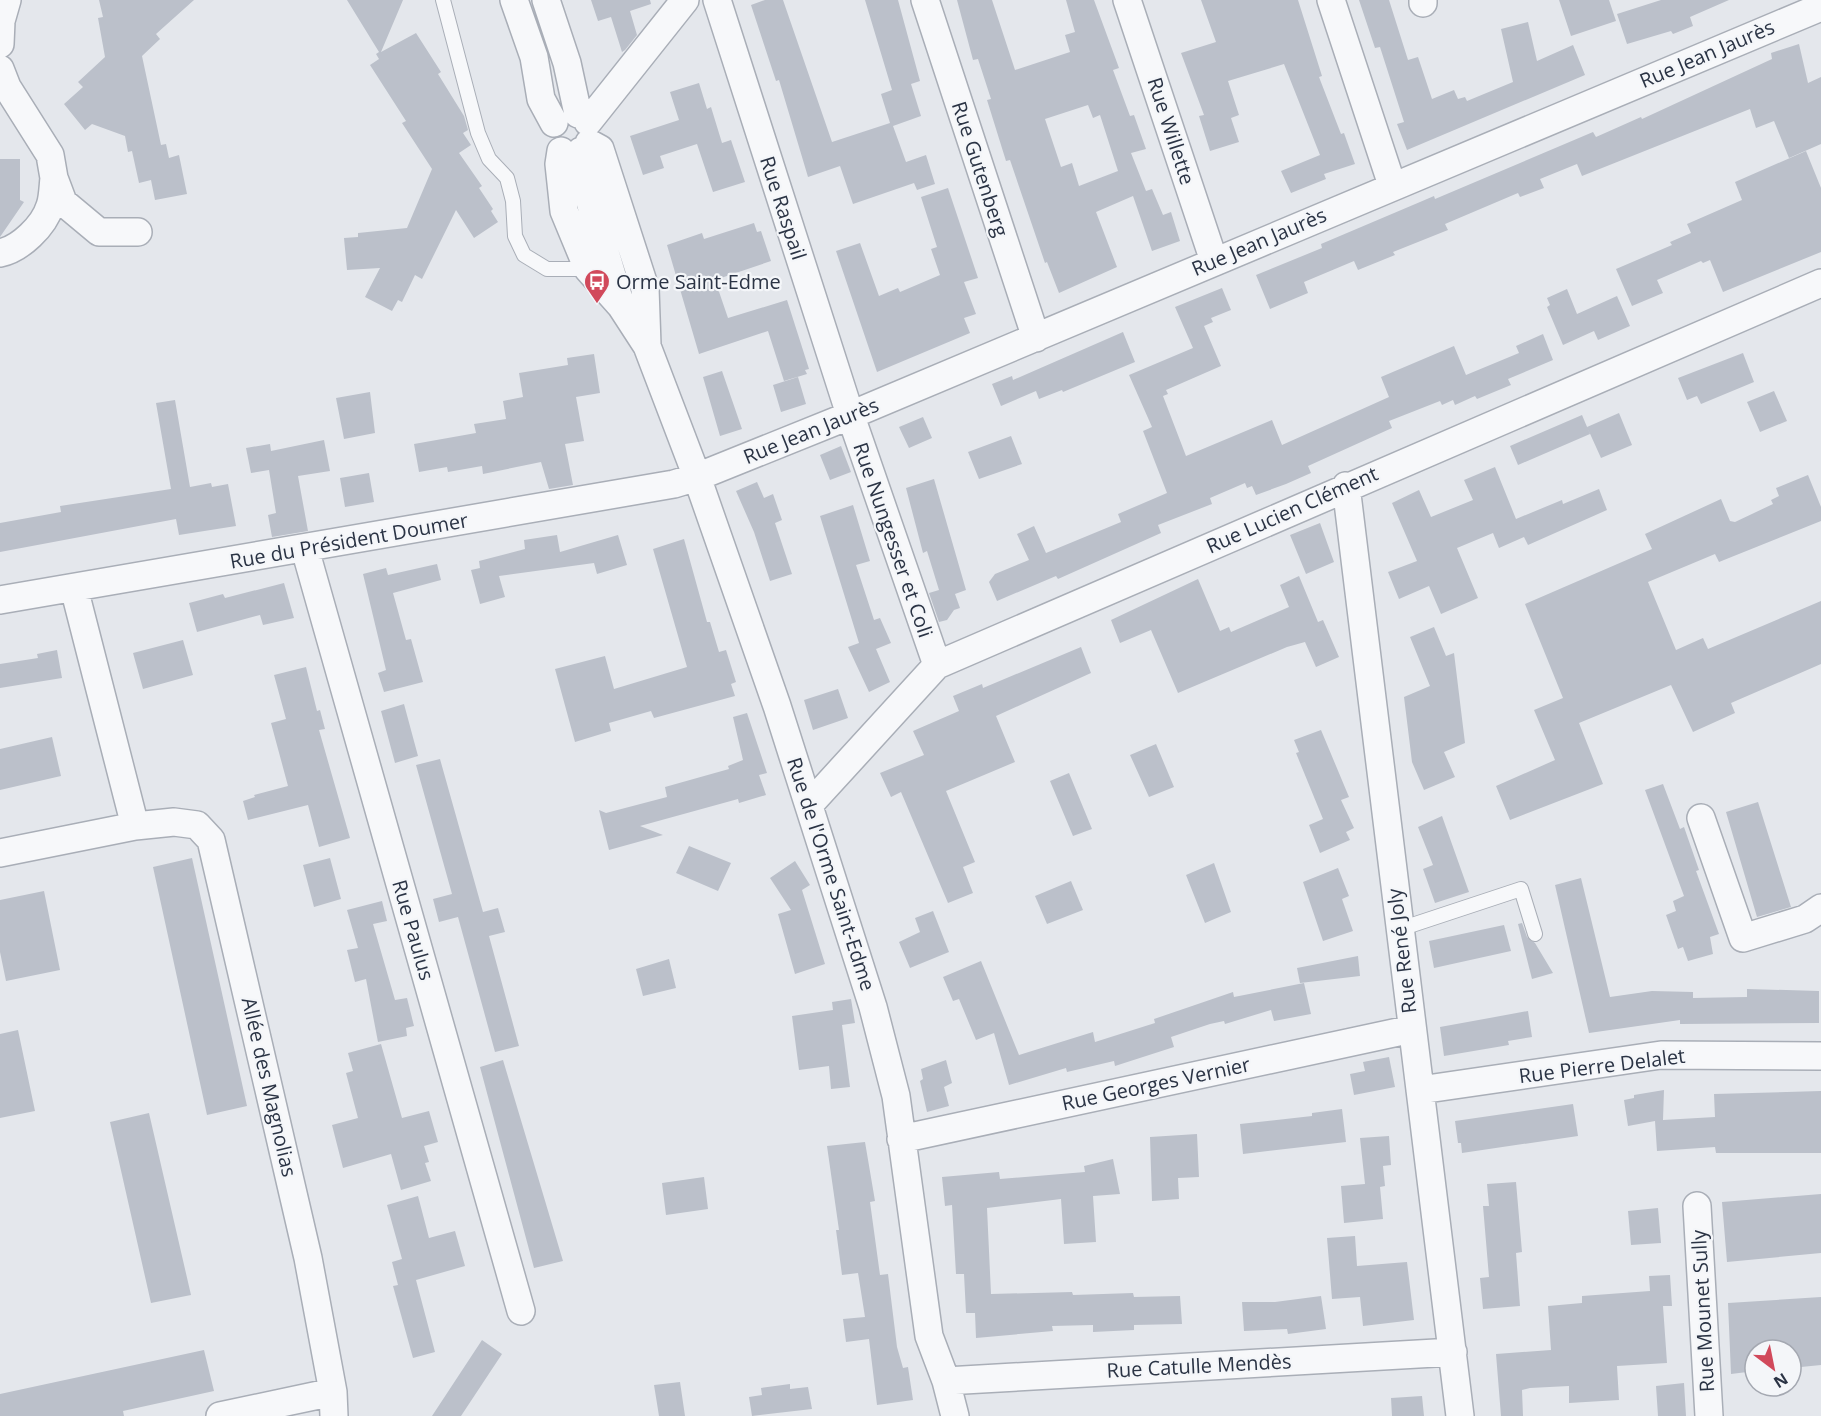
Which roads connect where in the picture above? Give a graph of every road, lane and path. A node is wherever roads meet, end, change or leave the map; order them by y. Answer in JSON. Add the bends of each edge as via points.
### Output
{"nodes":[{"id":1,"x":7,"y":0,"type":"edge"},
{"id":2,"x":443,"y":0,"type":"edge"},
{"id":3,"x":514,"y":0,"type":"edge"},
{"id":4,"x":546,"y":0,"type":"edge"},
{"id":5,"x":685,"y":0,"type":"edge"},
{"id":6,"x":717,"y":0,"type":"edge"},
{"id":7,"x":925,"y":0,"type":"edge"},
{"id":8,"x":1127,"y":0,"type":"edge"},
{"id":9,"x":1331,"y":0,"type":"edge"},
{"id":10,"x":1821,"y":7,"type":"edge"},
{"id":11,"x":0,"y":44,"type":"edge"},
{"id":12,"x":0,"y":69,"type":"edge"},
{"id":13,"x":575,"y":131,"type":"junction"},
{"id":14,"x":54,"y":178,"type":"junction"},
{"id":15,"x":1392,"y":185,"type":"junction"},
{"id":16,"x":138,"y":232,"type":"dead end"},
{"id":17,"x":0,"y":253,"type":"edge"},
{"id":18,"x":1214,"y":261,"type":"junction"},
{"id":19,"x":588,"y":269,"type":"junction"},
{"id":20,"x":1821,"y":283,"type":"edge"},
{"id":21,"x":621,"y":306,"type":"junction"},
{"id":22,"x":1036,"y":338,"type":"junction"},
{"id":23,"x":647,"y":346,"type":"junction"},
{"id":24,"x":851,"y":415,"type":"junction"},
{"id":25,"x":697,"y":477,"type":"junction"},
{"id":26,"x":1346,"y":486,"type":"junction"},
{"id":27,"x":305,"y":549,"type":"junction"},
{"id":28,"x":74,"y":588,"type":"junction"},
{"id":29,"x":0,"y":600,"type":"edge"},
{"id":30,"x":937,"y":665,"type":"junction"},
{"id":31,"x":810,"y":804,"type":"junction"},
{"id":32,"x":1701,"y":818,"type":"dead end"},
{"id":33,"x":135,"y":826,"type":"junction"},
{"id":34,"x":0,"y":853,"type":"edge"},
{"id":35,"x":1821,"y":908,"type":"edge"},
{"id":36,"x":1400,"y":929,"type":"junction"},
{"id":37,"x":1535,"y":934,"type":"dead end"},
{"id":38,"x":1412,"y":1029,"type":"junction"},
{"id":39,"x":1821,"y":1056,"type":"edge"},
{"id":40,"x":1420,"y":1090,"type":"junction"},
{"id":41,"x":901,"y":1139,"type":"junction"},
{"id":42,"x":1697,"y":1206,"type":"dead end"},
{"id":43,"x":521,"y":1311,"type":"dead end"},
{"id":44,"x":1453,"y":1352,"type":"junction"},
{"id":45,"x":946,"y":1381,"type":"junction"},
{"id":46,"x":334,"y":1404,"type":"edge"},
{"id":47,"x":220,"y":1416,"type":"edge"},
{"id":48,"x":955,"y":1416,"type":"edge"},
{"id":49,"x":1460,"y":1416,"type":"edge"},
{"id":50,"x":1709,"y":1416,"type":"edge"}],
"edges":[{"from":1,"to":11,"type":"street"},
{"from":2,"to":19,"type":"lane","via":[[478,133],[489,159],[507,178],[515,236],[524,255],[547,268]]},
{"from":3,"to":13,"type":"street","name":"Rue de l'Orme Saint-Edme","via":[[534,57]]},
{"from":4,"to":13,"type":"street","name":"Rue de l'Orme Saint-Edme","via":[[567,63]]},
{"from":5,"to":13,"type":"street"},
{"from":6,"to":24,"type":"street","name":"Rue Raspail"},
{"from":7,"to":22,"type":"street","name":"Rue Gutenberg"},
{"from":8,"to":18,"type":"street","name":"Rue Willette"},
{"from":9,"to":15,"type":"street"},
{"from":10,"to":15,"type":"street","name":"Rue Jean Jaurès"},
{"from":12,"to":14,"type":"street","via":[[50,155]]},
{"from":13,"to":19,"type":"street","name":"Rue de l'Orme Saint-Edme","via":[[559,164],[564,211]]},
{"from":13,"to":21,"type":"street","name":"Rue de l'Orme Saint-Edme","via":[[588,195]]},
{"from":13,"to":23,"type":"street","name":"Rue de l'Orme Saint-Edme","via":[[600,148],[645,288]]},
{"from":14,"to":16,"type":"street","via":[[63,202],[99,232]]},
{"from":14,"to":17,"type":"street","via":[[50,207],[40,222],[25,242]]},
{"from":15,"to":18,"type":"street","name":"Rue Jean Jaurès"},
{"from":18,"to":22,"type":"street","name":"Rue Jean Jaurès"},
{"from":19,"to":21,"type":"street","name":"Rue de l'Orme Saint-Edme"},
{"from":20,"to":26,"type":"street","name":"Rue Lucien Clément"},
{"from":21,"to":23,"type":"street","name":"Rue de l'Orme Saint-Edme"},
{"from":22,"to":24,"type":"street","name":"Rue Jean Jaurès"},
{"from":23,"to":25,"type":"street","name":"Rue de l'Orme Saint-Edme"},
{"from":24,"to":25,"type":"street","name":"Rue Jean Jaurès"},
{"from":24,"to":30,"type":"street","name":"Rue Nungesser et Coli"},
{"from":25,"to":27,"type":"street","name":"Rue du Président Doumer"},
{"from":25,"to":31,"type":"street","name":"Rue de l'Orme Saint-Edme"},
{"from":26,"to":30,"type":"street","name":"Rue Lucien Clément"},
{"from":26,"to":36,"type":"street","name":"Rue René Joly"},
{"from":27,"to":28,"type":"street","name":"Rue du Président Doumer"},
{"from":27,"to":43,"type":"street","name":"Rue Paulus"},
{"from":28,"to":29,"type":"street","name":"Rue du Président Doumer"},
{"from":28,"to":33,"type":"street"},
{"from":30,"to":31,"type":"street","name":"Rue Lucien Clément"},
{"from":31,"to":41,"type":"street","name":"Rue de l'Orme Saint-Edme","via":[[873,1007],[896,1096]]},
{"from":32,"to":35,"type":"street","via":[[1743,938],[1805,919]]},
{"from":33,"to":34,"type":"street","name":"Allée des Magnolias"},
{"from":33,"to":46,"type":"street","name":"Allée des Magnolias","via":[[174,822],[196,825],[212,840],[308,1258]]},
{"from":36,"to":37,"type":"lane","via":[[1521,889]]},
{"from":36,"to":38,"type":"street","name":"Rue René Joly"},
{"from":38,"to":40,"type":"street","name":"Rue René Joly"},
{"from":38,"to":41,"type":"street","name":"Rue Georges Vernier"},
{"from":39,"to":40,"type":"street","name":"Rue Pierre Delalet","via":[[1661,1055]]},
{"from":40,"to":44,"type":"street","name":"Rue René Joly"},
{"from":41,"to":45,"type":"street","name":"Rue de l'Orme Saint-Edme","via":[[928,1336]]},
{"from":42,"to":50,"type":"street","name":"Rue Mounet Sully"},
{"from":44,"to":45,"type":"street","name":"Rue Catulle Mendès"},
{"from":44,"to":49,"type":"street","name":"Rue René Joly"},
{"from":45,"to":48,"type":"street","name":"Rue de l'Orme Saint-Edme"},
{"from":46,"to":47,"type":"street"}]}
